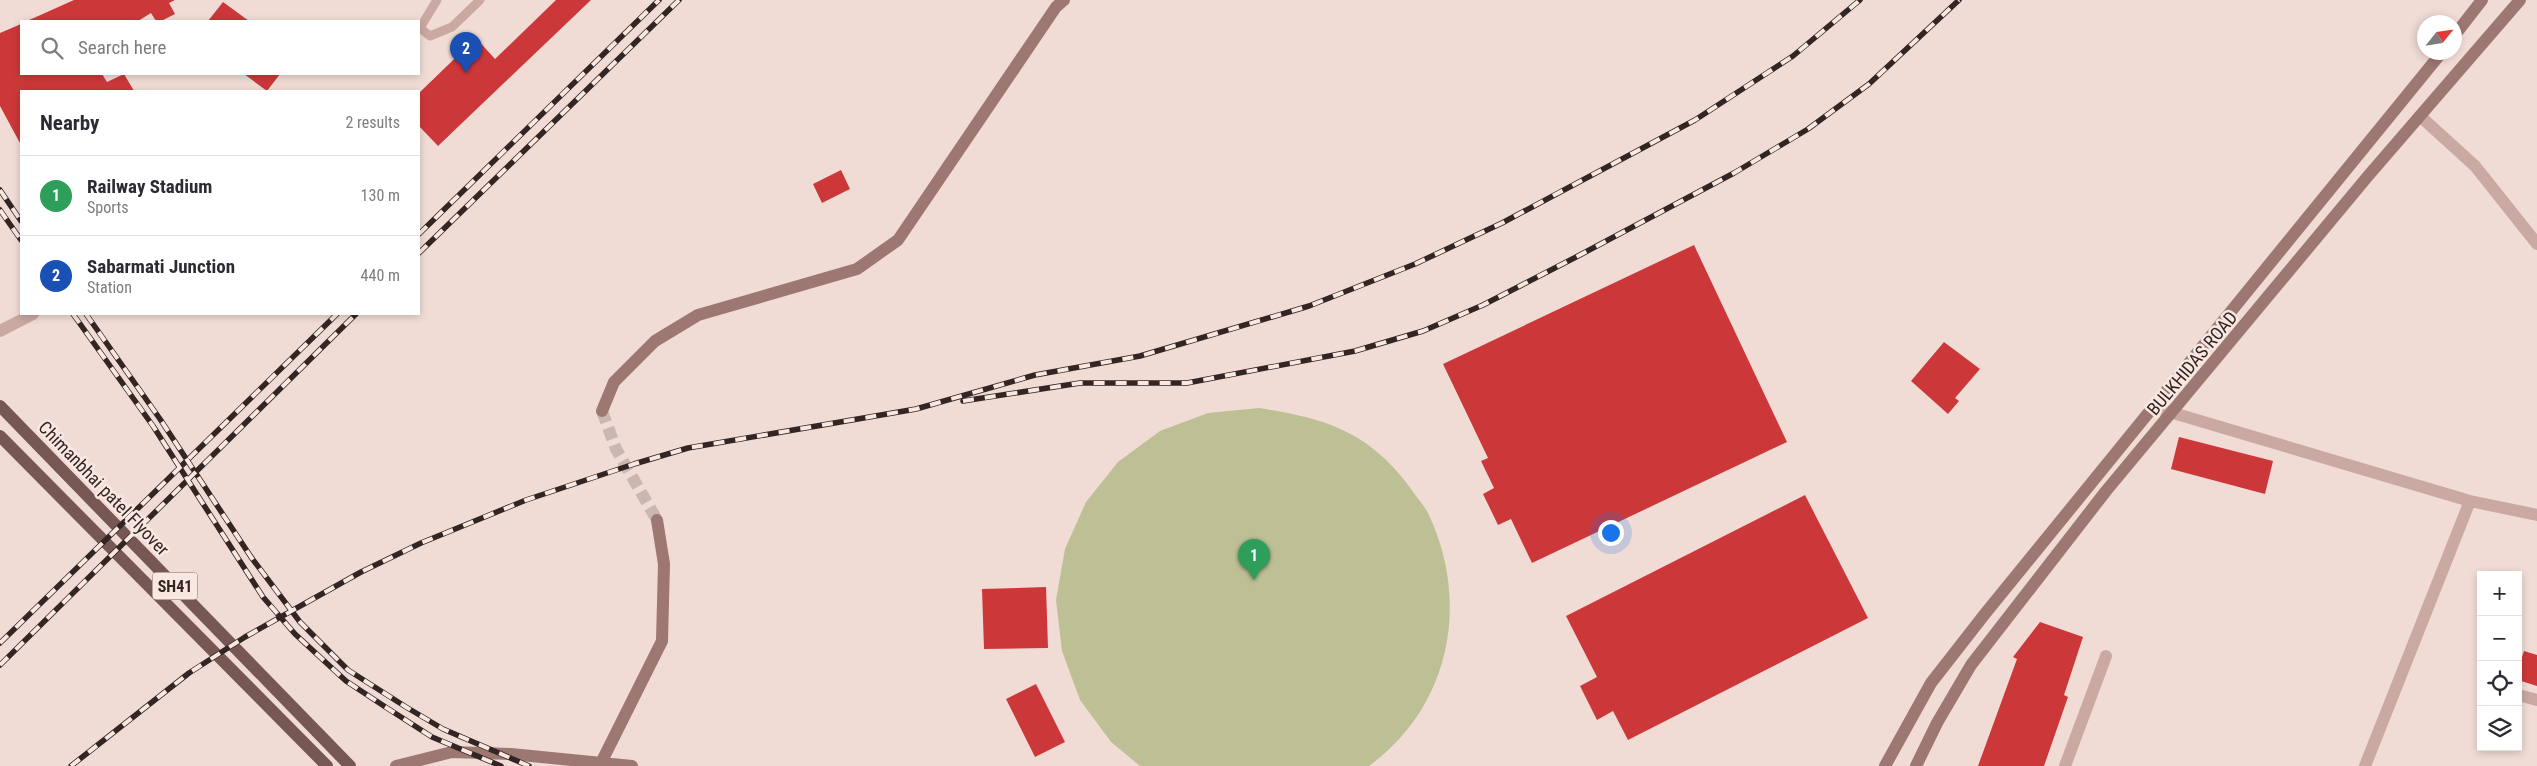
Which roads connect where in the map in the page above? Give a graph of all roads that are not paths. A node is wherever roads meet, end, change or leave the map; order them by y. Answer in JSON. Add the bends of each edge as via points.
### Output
{"nodes":[{"id":1,"x":437,"y":0,"type":"edge"},
{"id":2,"x":480,"y":0,"type":"edge"},
{"id":3,"x":1064,"y":0,"type":"edge"},
{"id":4,"x":2482,"y":0,"type":"edge"},
{"id":5,"x":2520,"y":0,"type":"edge"},
{"id":6,"x":2462,"y":26,"type":"edge"},
{"id":7,"x":2435,"y":60,"type":"edge"},
{"id":8,"x":2420,"y":116,"type":"junction"},
{"id":9,"x":2537,"y":244,"type":"edge"},
{"id":10,"x":31,"y":315,"type":"edge"},
{"id":11,"x":0,"y":331,"type":"edge"},
{"id":12,"x":0,"y":406,"type":"edge"},
{"id":13,"x":2153,"y":407,"type":"junction"},
{"id":14,"x":602,"y":411,"type":"tunnel mouth"},
{"id":15,"x":2173,"y":413,"type":"junction"},
{"id":16,"x":0,"y":436,"type":"edge"},
{"id":17,"x":2470,"y":501,"type":"junction"},
{"id":18,"x":2537,"y":515,"type":"edge"},
{"id":19,"x":657,"y":520,"type":"tunnel mouth"},
{"id":20,"x":2106,"y":656,"type":"dead end"},
{"id":21,"x":2522,"y":696,"type":"edge"},
{"id":22,"x":2537,"y":700,"type":"edge"},
{"id":23,"x":452,"y":752,"type":"junction"},
{"id":24,"x":601,"y":763,"type":"junction"},
{"id":25,"x":327,"y":766,"type":"edge"},
{"id":26,"x":350,"y":766,"type":"edge"},
{"id":27,"x":396,"y":766,"type":"edge"},
{"id":28,"x":435,"y":766,"type":"edge"},
{"id":29,"x":632,"y":766,"type":"edge"},
{"id":30,"x":1885,"y":766,"type":"edge"},
{"id":31,"x":1916,"y":766,"type":"edge"},
{"id":32,"x":2065,"y":766,"type":"edge"},
{"id":33,"x":2365,"y":766,"type":"edge"}],
"edges":[{"from":1,"to":2,"type":"lane","via":[[420,28],[430,36],[452,27]]},
{"from":3,"to":14,"type":"main road","via":[[1056,6],[898,240],[857,269],[698,315],[655,342],[614,382]]},
{"from":4,"to":6,"type":"main road"},
{"from":5,"to":8,"type":"main road","name":"BULKHIDAS ROAD"},
{"from":7,"to":13,"type":"main road"},
{"from":8,"to":9,"type":"street","via":[[2475,166]]},
{"from":8,"to":15,"type":"main road","name":"BULKHIDAS ROAD"},
{"from":10,"to":11,"type":"street"},
{"from":12,"to":26,"type":"main road","name":"Chimanbhai patel Flyover","number":"SH41"},
{"from":13,"to":15,"type":"street"},
{"from":13,"to":30,"type":"main road","via":[[1932,683]]},
{"from":15,"to":17,"type":"street"},
{"from":15,"to":31,"type":"main road","name":"BULKHIDAS ROAD","via":[[2106,491],[1971,665],[1937,722]]},
{"from":16,"to":25,"type":"main road","name":"Chimanbhai patel Flyover","number":"SH41"},
{"from":17,"to":18,"type":"street"},
{"from":17,"to":33,"type":"street"},
{"from":19,"to":24,"type":"main road","via":[[664,564],[662,641]]},
{"from":20,"to":32,"type":"street"},
{"from":21,"to":22,"type":"street"},
{"from":23,"to":24,"type":"main road"},
{"from":23,"to":27,"type":"main road"},
{"from":23,"to":28,"type":"main road"},
{"from":24,"to":29,"type":"main road"}]}
